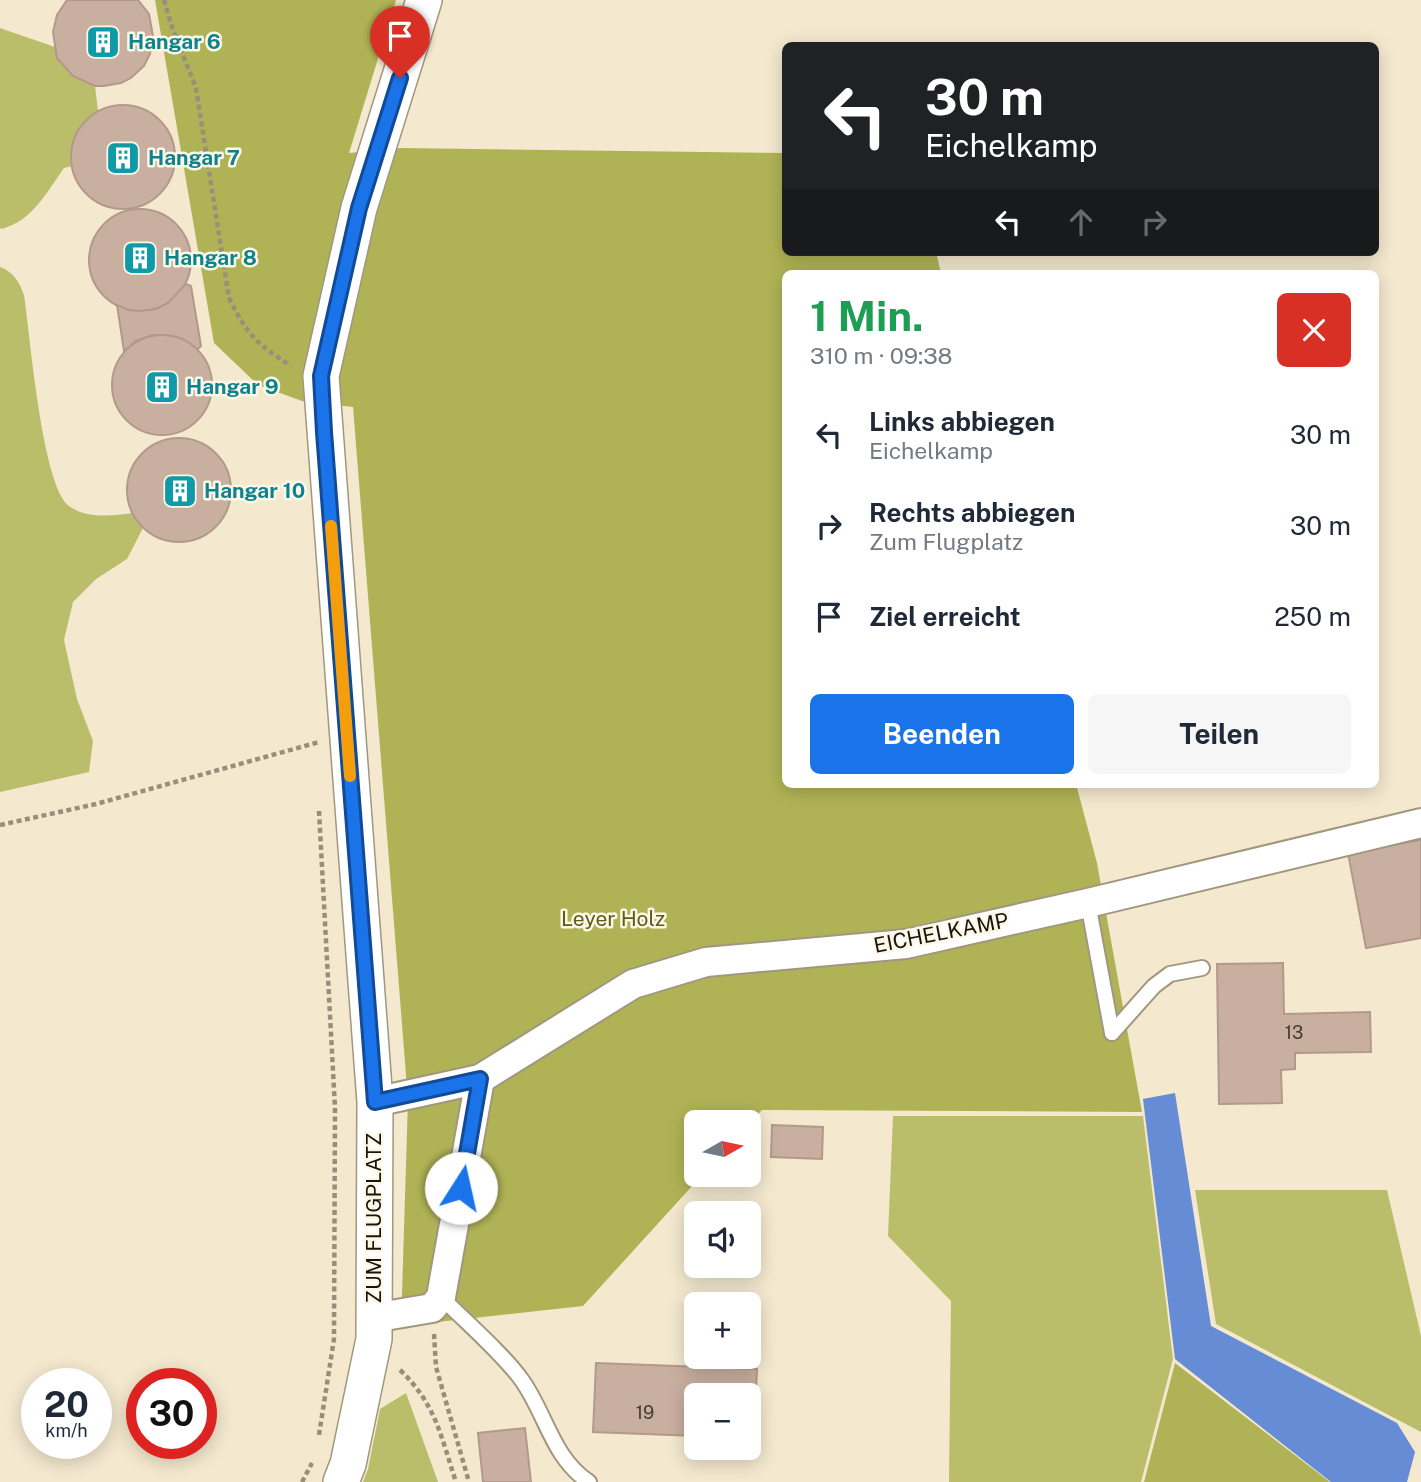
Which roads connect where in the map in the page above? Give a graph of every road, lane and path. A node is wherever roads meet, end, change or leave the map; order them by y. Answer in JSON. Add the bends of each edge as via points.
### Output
{"nodes":[{"id":1,"x":164,"y":0,"type":"edge"},
{"id":2,"x":424,"y":0,"type":"edge"},
{"id":3,"x":321,"y":376,"type":"junction"},
{"id":4,"x":316,"y":757,"type":"dead end"},
{"id":5,"x":319,"y":810,"type":"dead end"},
{"id":6,"x":1421,"y":823,"type":"edge"},
{"id":7,"x":0,"y":825,"type":"edge"},
{"id":8,"x":1088,"y":903,"type":"junction"},
{"id":9,"x":1202,"y":968,"type":"dead end"},
{"id":10,"x":480,"y":1079,"type":"junction"},
{"id":11,"x":375,"y":1102,"type":"junction"},
{"id":12,"x":437,"y":1303,"type":"junction"},
{"id":13,"x":374,"y":1328,"type":"junction"},
{"id":14,"x":318,"y":1442,"type":"dead end"},
{"id":15,"x":316,"y":1455,"type":"dead end"},
{"id":16,"x":302,"y":1482,"type":"edge"},
{"id":17,"x":341,"y":1482,"type":"edge"},
{"id":18,"x":456,"y":1482,"type":"edge"},
{"id":19,"x":469,"y":1482,"type":"edge"},
{"id":20,"x":589,"y":1482,"type":"edge"}],
"edges":[{"from":1,"to":3,"type":"path","via":[[196,89],[229,298],[259,345],[292,367]]},
{"from":2,"to":3,"type":"street","name":"ZUM FLUGPLATZ","via":[[359,208]]},
{"from":3,"to":11,"type":"street","name":"ZUM FLUGPLATZ"},
{"from":4,"to":7,"type":"path","via":[[315,743],[96,804]]},
{"from":5,"to":14,"type":"path","via":[[335,1121],[334,1339]]},
{"from":6,"to":8,"type":"street","name":"EICHELKAMP"},
{"from":8,"to":9,"type":"lane","via":[[1112,1033],[1170,974]]},
{"from":8,"to":10,"type":"street","name":"EICHELKAMP","via":[[906,944],[706,962],[634,984]]},
{"from":10,"to":11,"type":"street","name":"EICHELKAMP"},
{"from":10,"to":12,"type":"street"},
{"from":11,"to":13,"type":"street","name":"ZUM FLUGPLATZ"},
{"from":12,"to":13,"type":"street"},
{"from":12,"to":19,"type":"path","via":[[436,1367]]},
{"from":12,"to":20,"type":"lane","via":[[519,1377],[563,1459]]},
{"from":13,"to":17,"type":"street","name":"ZUM FLUGPLATZ"},
{"from":13,"to":18,"type":"path","via":[[391,1362],[415,1384],[434,1413]]},
{"from":15,"to":16,"type":"path"}]}
